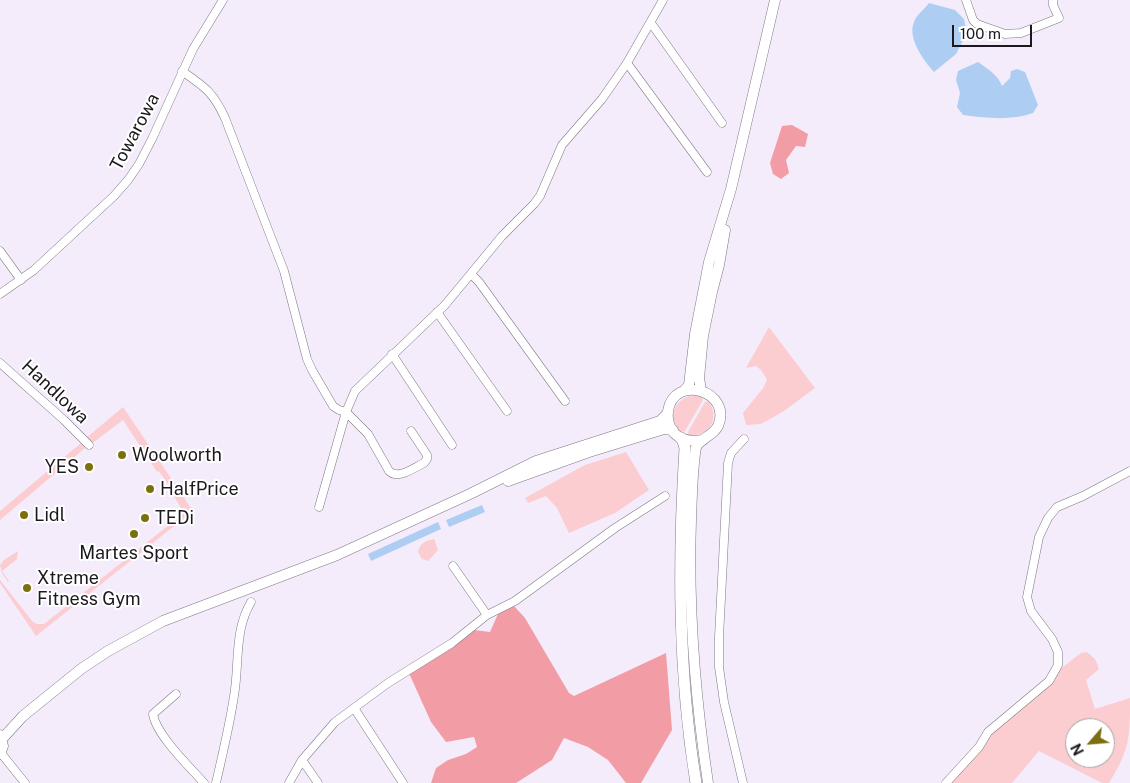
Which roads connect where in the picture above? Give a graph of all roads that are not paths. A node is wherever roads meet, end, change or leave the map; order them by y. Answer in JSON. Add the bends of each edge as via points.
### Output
{"nodes":[{"id":1,"x":223,"y":0,"type":"edge"},
{"id":2,"x":663,"y":0,"type":"edge"},
{"id":3,"x":775,"y":0,"type":"edge"},
{"id":4,"x":966,"y":0,"type":"edge"},
{"id":5,"x":1053,"y":0,"type":"edge"},
{"id":6,"x":651,"y":24,"type":"junction"},
{"id":7,"x":627,"y":63,"type":"junction"},
{"id":8,"x":182,"y":71,"type":"junction"},
{"id":9,"x":722,"y":123,"type":"dead end"},
{"id":10,"x":706,"y":172,"type":"dead end"},
{"id":11,"x":731,"y":189,"type":"junction"},
{"id":12,"x":0,"y":251,"type":"edge"},
{"id":13,"x":471,"y":274,"type":"junction"},
{"id":14,"x":21,"y":280,"type":"junction"},
{"id":15,"x":0,"y":294,"type":"edge"},
{"id":16,"x":437,"y":312,"type":"junction"},
{"id":17,"x":392,"y":354,"type":"junction"},
{"id":18,"x":0,"y":363,"type":"edge"},
{"id":19,"x":701,"y":390,"type":"junction"},
{"id":20,"x":684,"y":391,"type":"junction"},
{"id":21,"x":565,"y":401,"type":"dead end"},
{"id":22,"x":507,"y":411,"type":"dead end"},
{"id":23,"x":346,"y":412,"type":"junction"},
{"id":24,"x":668,"y":413,"type":"junction"},
{"id":25,"x":411,"y":431,"type":"dead end"},
{"id":26,"x":676,"y":434,"type":"junction"},
{"id":27,"x":744,"y":438,"type":"dead end"},
{"id":28,"x":703,"y":440,"type":"junction"},
{"id":29,"x":89,"y":445,"type":"dead end"},
{"id":30,"x":452,"y":445,"type":"dead end"},
{"id":31,"x":1130,"y":471,"type":"edge"},
{"id":32,"x":470,"y":494,"type":"junction"},
{"id":33,"x":665,"y":496,"type":"dead end"},
{"id":34,"x":320,"y":507,"type":"dead end"},
{"id":35,"x":453,"y":566,"type":"dead end"},
{"id":36,"x":251,"y":602,"type":"dead end"},
{"id":37,"x":487,"y":615,"type":"junction"},
{"id":38,"x":176,"y":694,"type":"dead end"},
{"id":39,"x":354,"y":708,"type":"junction"},
{"id":40,"x":1,"y":735,"type":"edge"},
{"id":41,"x":0,"y":757,"type":"edge"},
{"id":42,"x":302,"y":760,"type":"junction"},
{"id":43,"x":22,"y":780,"type":"edge"},
{"id":44,"x":204,"y":783,"type":"edge"},
{"id":45,"x":216,"y":783,"type":"edge"},
{"id":46,"x":289,"y":783,"type":"edge"},
{"id":47,"x":318,"y":783,"type":"edge"},
{"id":48,"x":403,"y":783,"type":"edge"},
{"id":49,"x":696,"y":783,"type":"edge"},
{"id":50,"x":708,"y":783,"type":"edge"},
{"id":51,"x":742,"y":783,"type":"edge"},
{"id":52,"x":946,"y":783,"type":"edge"}],
"edges":[{"from":1,"to":8,"type":"street","name":"Towarowa"},
{"from":2,"to":6,"type":"street"},
{"from":3,"to":11,"type":"main road"},
{"from":4,"to":5,"type":"street","via":[[977,24],[1005,34],[1021,33],[1059,18]]},
{"from":6,"to":7,"type":"street"},
{"from":6,"to":9,"type":"street"},
{"from":7,"to":10,"type":"street"},
{"from":7,"to":13,"type":"street","via":[[602,99],[562,145],[540,196]]},
{"from":8,"to":14,"type":"street","name":"Towarowa","via":[[152,139],[128,180]]},
{"from":8,"to":23,"type":"street","via":[[203,85],[216,100],[284,272],[307,359],[333,406]]},
{"from":11,"to":19,"type":"main road","via":[[703,336]]},
{"from":11,"to":20,"type":"main road","via":[[709,262],[689,385]]},
{"from":12,"to":14,"type":"street"},
{"from":13,"to":16,"type":"street"},
{"from":13,"to":21,"type":"street"},
{"from":14,"to":15,"type":"street","name":"Towarowa"},
{"from":16,"to":17,"type":"street"},
{"from":16,"to":22,"type":"street"},
{"from":17,"to":23,"type":"street","via":[[355,391]]},
{"from":17,"to":30,"type":"street"},
{"from":18,"to":29,"type":"street","name":"Handlowa"},
{"from":19,"to":20,"type":"main road"},
{"from":19,"to":28,"type":"main road","via":[[714,399],[720,412],[714,432]]},
{"from":20,"to":24,"type":"main road","via":[[673,400]]},
{"from":23,"to":25,"type":"street","via":[[368,434],[393,475],[427,459]]},
{"from":23,"to":34,"type":"street"},
{"from":24,"to":26,"type":"main road"},
{"from":24,"to":32,"type":"main road","via":[[660,421],[536,461]]},
{"from":26,"to":28,"type":"main road","via":[[689,441]]},
{"from":26,"to":32,"type":"main road","via":[[664,429]]},
{"from":26,"to":49,"type":"highway","via":[[684,441],[685,448],[680,613]]},
{"from":27,"to":51,"type":"street","via":[[731,453],[728,463],[719,654],[722,691]]},
{"from":28,"to":50,"type":"main road","via":[[696,451],[690,573],[694,663]]},
{"from":31,"to":52,"type":"street","via":[[1057,507],[1048,518],[1039,537],[1028,597],[1031,611],[1058,652],[1058,665],[1049,682],[988,732],[979,747]]},
{"from":32,"to":40,"type":"main road","via":[[337,556],[149,628],[94,660]]},
{"from":33,"to":37,"type":"street","via":[[514,601]]},
{"from":35,"to":37,"type":"street"},
{"from":36,"to":45,"type":"street","via":[[240,631],[235,689]]},
{"from":37,"to":39,"type":"street","via":[[452,643]]},
{"from":38,"to":44,"type":"street","via":[[153,714],[154,721],[171,747]]},
{"from":39,"to":42,"type":"street","via":[[335,722]]},
{"from":39,"to":48,"type":"street"},
{"from":40,"to":41,"type":"main road"},
{"from":41,"to":43,"type":"street"},
{"from":42,"to":46,"type":"street"},
{"from":42,"to":47,"type":"street"}]}
